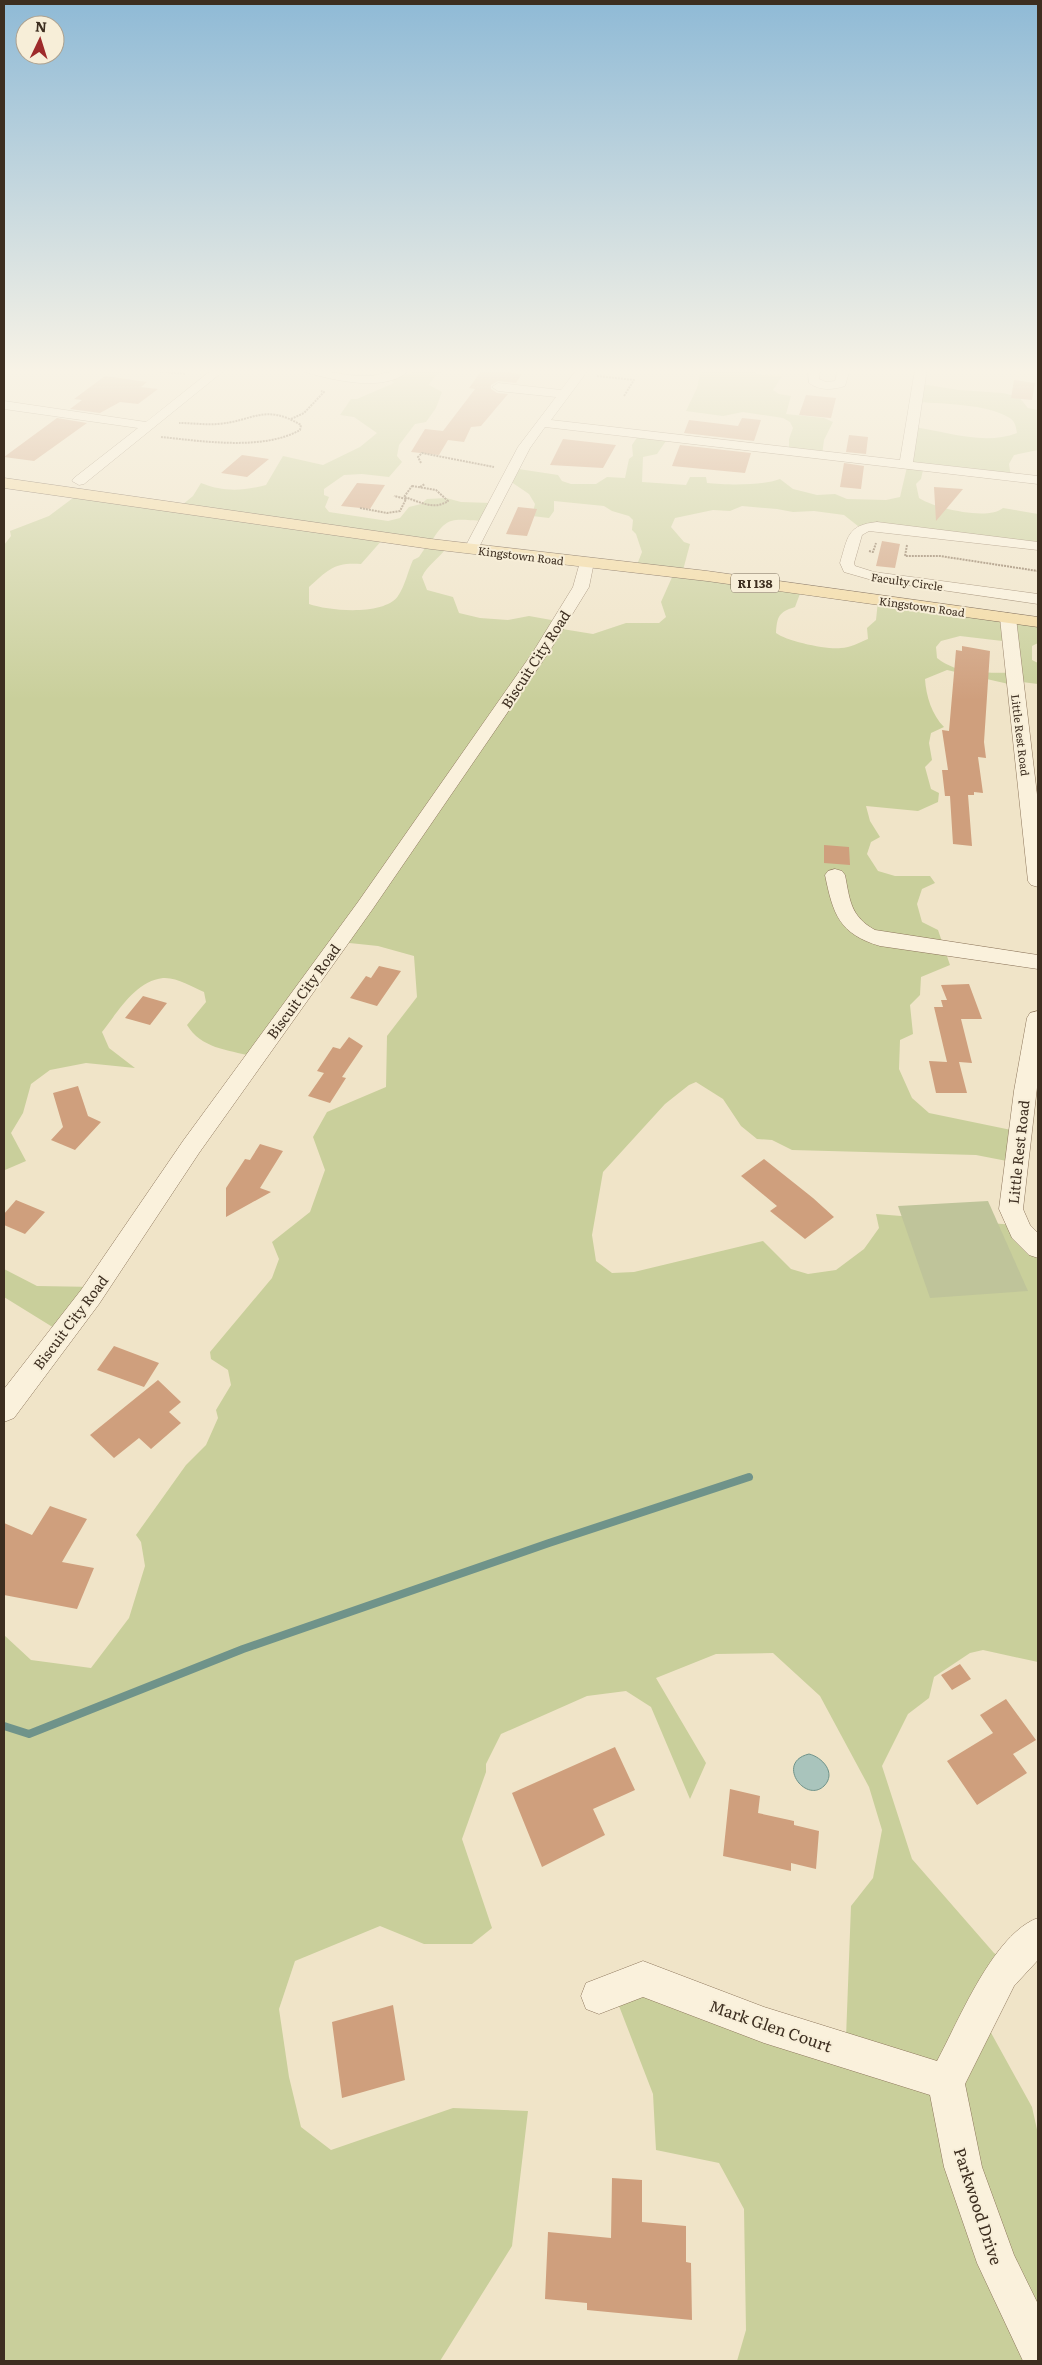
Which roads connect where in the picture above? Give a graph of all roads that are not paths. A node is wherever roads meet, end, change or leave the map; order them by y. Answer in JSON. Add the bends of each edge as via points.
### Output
{"nodes":[{"id":1,"x":506,"y":479,"type":"edge"},
{"id":2,"x":4,"y":483,"type":"edge"},
{"id":3,"x":1038,"y":546,"type":"edge"},
{"id":4,"x":471,"y":549,"type":"junction"},
{"id":5,"x":587,"y":562,"type":"junction"},
{"id":6,"x":1038,"y":599,"type":"edge"},
{"id":7,"x":1008,"y":618,"type":"junction"},
{"id":8,"x":1038,"y":622,"type":"edge"},
{"id":9,"x":835,"y":875,"type":"dead end"},
{"id":10,"x":1038,"y":882,"type":"edge"},
{"id":11,"x":1038,"y":962,"type":"edge"},
{"id":12,"x":1038,"y":1018,"type":"edge"},
{"id":13,"x":1038,"y":1248,"type":"edge"},
{"id":14,"x":4,"y":1410,"type":"edge"},
{"id":15,"x":1038,"y":1935,"type":"edge"},
{"id":16,"x":599,"y":1996,"type":"dead end"},
{"id":17,"x":946,"y":2082,"type":"junction"},
{"id":18,"x":1038,"y":2347,"type":"edge"}],
"edges":[{"from":1,"to":4,"type":"street"},
{"from":2,"to":4,"type":"main road","name":"Kingstown Road","number":"RI 138"},
{"from":3,"to":6,"type":"street","name":"Faculty Circle","via":[[876,526],[860,530],[854,538],[847,563],[849,568],[872,576]]},
{"from":4,"to":5,"type":"main road","name":"Kingstown Road","number":"RI 138"},
{"from":5,"to":7,"type":"main road","name":"Kingstown Road","number":"RI 138"},
{"from":5,"to":14,"type":"street","name":"Biscuit City Road","via":[[581,587],[521,682],[191,1147],[90,1297]]},
{"from":7,"to":8,"type":"main road","name":"Kingstown Road","number":"RI 138"},
{"from":7,"to":10,"type":"street","name":"Little Rest Road"},
{"from":9,"to":11,"type":"street","via":[[843,913],[851,926],[865,935]]},
{"from":12,"to":13,"type":"street","name":"Little Rest Road","via":[[1025,1091],[1011,1209],[1020,1231]]},
{"from":15,"to":17,"type":"street","via":[[1002,1974]]},
{"from":16,"to":17,"type":"street","name":"Mark Glen Court","via":[[644,1979],[764,2025]]},
{"from":17,"to":18,"type":"street","name":"Parkwood Drive","via":[[966,2176],[997,2263]]}]}
